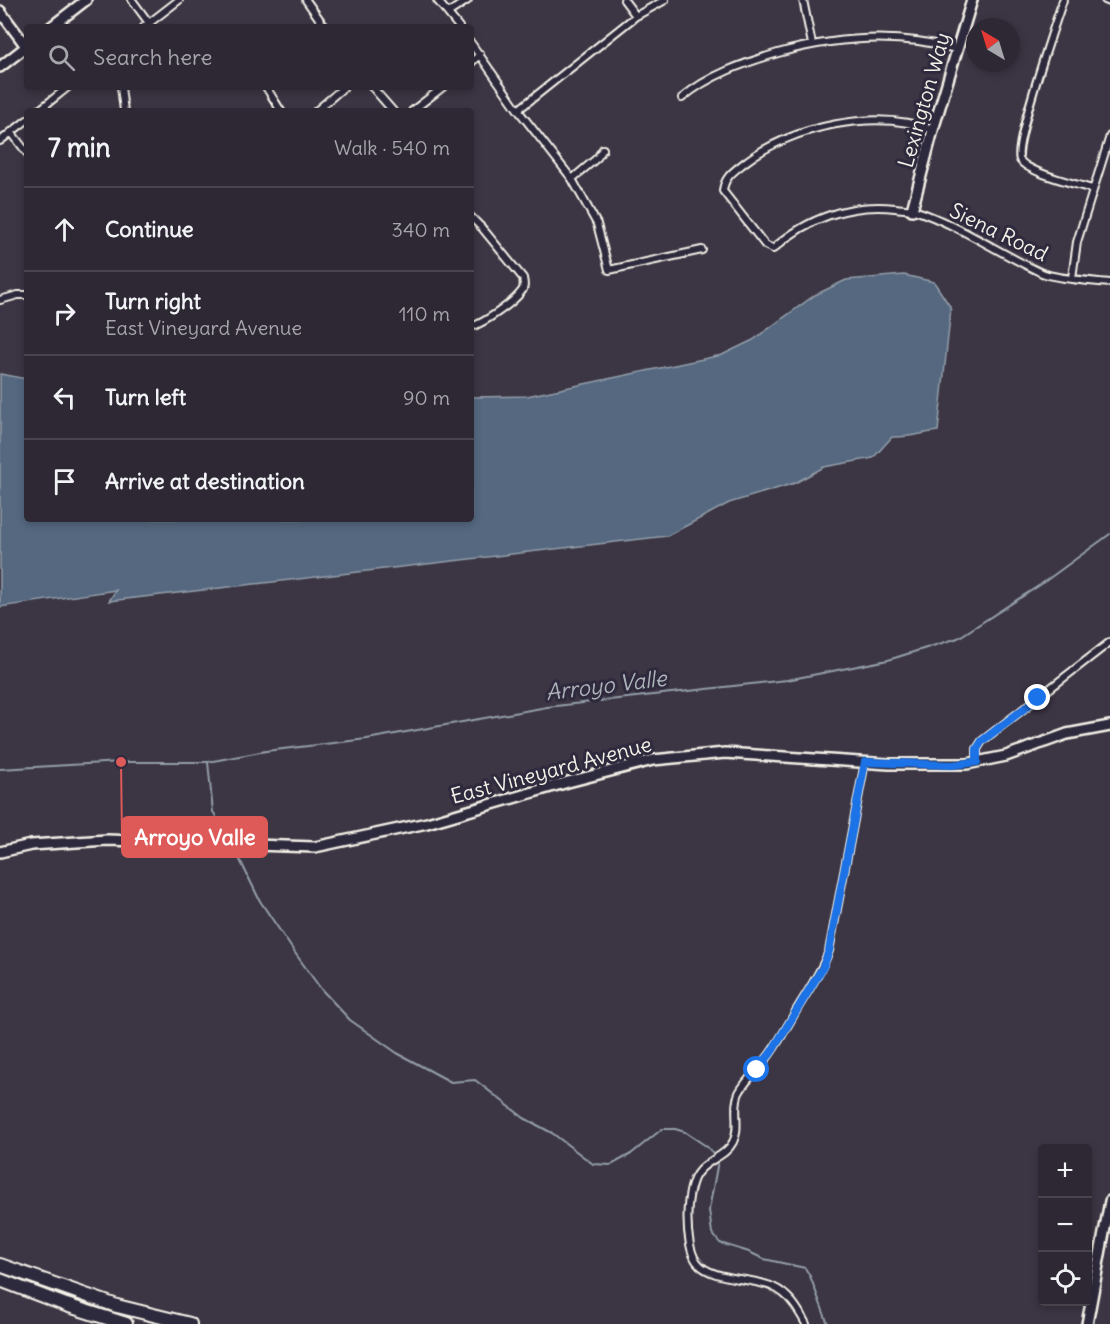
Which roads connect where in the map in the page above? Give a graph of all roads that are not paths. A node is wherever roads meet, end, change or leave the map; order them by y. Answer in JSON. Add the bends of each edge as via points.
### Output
{"nodes":[{"id":1,"x":86,"y":0,"type":"edge"},
{"id":2,"x":132,"y":0,"type":"edge"},
{"id":3,"x":179,"y":0,"type":"edge"},
{"id":4,"x":306,"y":0,"type":"edge"},
{"id":5,"x":437,"y":0,"type":"edge"},
{"id":6,"x":468,"y":0,"type":"edge"},
{"id":7,"x":624,"y":0,"type":"edge"},
{"id":8,"x":665,"y":0,"type":"edge"},
{"id":9,"x":803,"y":0,"type":"edge"},
{"id":10,"x":972,"y":0,"type":"edge"},
{"id":11,"x":1063,"y":0,"type":"edge"},
{"id":12,"x":1105,"y":0,"type":"edge"},
{"id":13,"x":1110,"y":2,"type":"edge"},
{"id":14,"x":0,"y":11,"type":"edge"},
{"id":15,"x":448,"y":13,"type":"junction"},
{"id":16,"x":636,"y":16,"type":"junction"},
{"id":17,"x":55,"y":24,"type":"edge"},
{"id":18,"x":145,"y":24,"type":"edge"},
{"id":19,"x":147,"y":24,"type":"edge"},
{"id":20,"x":323,"y":24,"type":"edge"},
{"id":21,"x":457,"y":24,"type":"edge"},
{"id":22,"x":24,"y":42,"type":"edge"},
{"id":23,"x":812,"y":44,"type":"junction"},
{"id":24,"x":474,"y":47,"type":"edge"},
{"id":25,"x":24,"y":48,"type":"edge"},
{"id":26,"x":956,"y":49,"type":"junction"},
{"id":27,"x":480,"y":54,"type":"junction"},
{"id":28,"x":474,"y":60,"type":"edge"},
{"id":29,"x":0,"y":67,"type":"edge"},
{"id":30,"x":65,"y":90,"type":"edge"},
{"id":31,"x":121,"y":90,"type":"edge"},
{"id":32,"x":268,"y":90,"type":"edge"},
{"id":33,"x":340,"y":90,"type":"edge"},
{"id":34,"x":375,"y":90,"type":"edge"},
{"id":35,"x":439,"y":90,"type":"edge"},
{"id":36,"x":682,"y":98,"type":"dead end"},
{"id":37,"x":42,"y":108,"type":"edge"},
{"id":38,"x":124,"y":108,"type":"edge"},
{"id":39,"x":279,"y":108,"type":"edge"},
{"id":40,"x":320,"y":108,"type":"edge"},
{"id":41,"x":390,"y":108,"type":"edge"},
{"id":42,"x":416,"y":108,"type":"edge"},
{"id":43,"x":518,"y":110,"type":"junction"},
{"id":44,"x":24,"y":122,"type":"edge"},
{"id":45,"x":933,"y":130,"type":"junction"},
{"id":46,"x":11,"y":132,"type":"junction"},
{"id":47,"x":1110,"y":136,"type":"edge"},
{"id":48,"x":0,"y":141,"type":"edge"},
{"id":49,"x":24,"y":149,"type":"edge"},
{"id":50,"x":603,"y":149,"type":"dead end"},
{"id":51,"x":572,"y":179,"type":"junction"},
{"id":52,"x":1092,"y":189,"type":"junction"},
{"id":53,"x":912,"y":210,"type":"junction"},
{"id":54,"x":474,"y":220,"type":"edge"},
{"id":55,"x":702,"y":250,"type":"dead end"},
{"id":56,"x":1072,"y":278,"type":"junction"},
{"id":57,"x":1110,"y":283,"type":"edge"},
{"id":58,"x":24,"y":295,"type":"edge"},
{"id":59,"x":0,"y":300,"type":"edge"},
{"id":60,"x":474,"y":325,"type":"edge"},
{"id":61,"x":1110,"y":642,"type":"edge"},
{"id":62,"x":1110,"y":726,"type":"edge"},
{"id":63,"x":865,"y":762,"type":"junction"},
{"id":64,"x":977,"y":762,"type":"junction"},
{"id":65,"x":0,"y":852,"type":"edge"},
{"id":66,"x":1110,"y":1201,"type":"edge"},
{"id":67,"x":0,"y":1265,"type":"edge"},
{"id":68,"x":0,"y":1280,"type":"edge"},
{"id":69,"x":126,"y":1324,"type":"edge"},
{"id":70,"x":190,"y":1324,"type":"edge"},
{"id":71,"x":806,"y":1324,"type":"edge"},
{"id":72,"x":1087,"y":1324,"type":"edge"}],
"edges":[{"from":1,"to":17,"type":"street"},
{"from":2,"to":18,"type":"street"},
{"from":3,"to":19,"type":"street"},
{"from":4,"to":20,"type":"street"},
{"from":5,"to":15,"type":"street"},
{"from":6,"to":15,"type":"street"},
{"from":7,"to":16,"type":"street"},
{"from":8,"to":16,"type":"street"},
{"from":9,"to":23,"type":"street"},
{"from":10,"to":26,"type":"street","name":"Lexington Way"},
{"from":11,"to":52,"type":"street","via":[[1017,153],[1022,163],[1046,176]]},
{"from":12,"to":13,"type":"street"},
{"from":14,"to":22,"type":"street"},
{"from":15,"to":21,"type":"street"},
{"from":16,"to":43,"type":"street"},
{"from":23,"to":26,"type":"street","via":[[888,38],[930,41]]},
{"from":23,"to":36,"type":"street","via":[[731,68]]},
{"from":24,"to":27,"type":"street"},
{"from":25,"to":29,"type":"street"},
{"from":26,"to":45,"type":"street","name":"Lexington Way"},
{"from":27,"to":28,"type":"street"},
{"from":27,"to":43,"type":"street"},
{"from":30,"to":37,"type":"street"},
{"from":31,"to":38,"type":"street"},
{"from":32,"to":39,"type":"street"},
{"from":33,"to":40,"type":"street"},
{"from":34,"to":41,"type":"street"},
{"from":35,"to":42,"type":"street"},
{"from":43,"to":51,"type":"street"},
{"from":44,"to":46,"type":"street"},
{"from":45,"to":53,"type":"street","name":"Lexington Way"},
{"from":45,"to":53,"type":"street","name":"Siena Road","via":[[878,120],[820,129],[772,144],[754,155],[728,177],[723,191],[765,246],[773,249],[807,225],[844,210],[878,206]]},
{"from":46,"to":48,"type":"street"},
{"from":46,"to":49,"type":"street"},
{"from":47,"to":52,"type":"street"},
{"from":50,"to":51,"type":"street"},
{"from":51,"to":55,"type":"street","via":[[597,224],[609,270]]},
{"from":52,"to":56,"type":"street","via":[[1077,242]]},
{"from":53,"to":56,"type":"street","name":"Siena Road","via":[[1044,274]]},
{"from":54,"to":60,"type":"street","via":[[523,278],[524,286],[521,293]]},
{"from":56,"to":57,"type":"street","name":"Siena Road"},
{"from":58,"to":59,"type":"street"},
{"from":61,"to":64,"type":"street","via":[[982,741],[977,749]]},
{"from":62,"to":64,"type":"street","name":"East Vineyard Avenue","via":[[1068,734]]},
{"from":63,"to":64,"type":"street","name":"East Vineyard Avenue"},
{"from":63,"to":65,"type":"street","name":"East Vineyard Avenue","via":[[725,753],[653,760],[427,823],[315,847],[107,840],[31,845]]},
{"from":63,"to":71,"type":"street","via":[[823,967],[771,1053],[738,1095],[736,1137],[731,1146],[699,1170],[687,1201],[690,1245],[697,1263],[714,1274],[774,1287],[787,1296]]},
{"from":66,"to":72,"type":"street"},
{"from":67,"to":70,"type":"highway","via":[[117,1306]]},
{"from":68,"to":69,"type":"highway"}]}
